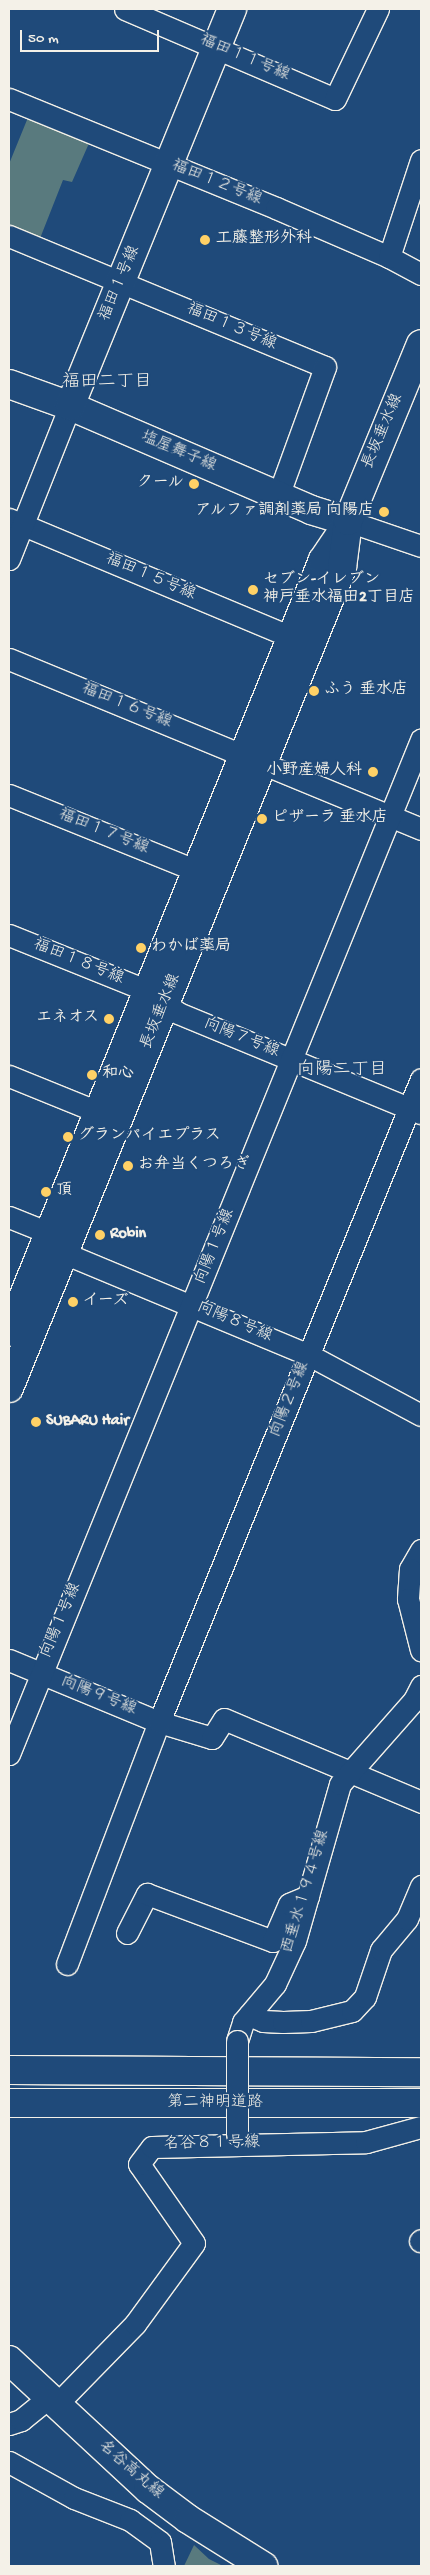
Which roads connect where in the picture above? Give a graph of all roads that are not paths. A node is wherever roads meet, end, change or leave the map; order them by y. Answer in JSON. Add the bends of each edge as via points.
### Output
{"nodes":[{"id":1,"x":125,"y":9,"type":"edge"},
{"id":2,"x":232,"y":9,"type":"edge"},
{"id":3,"x":378,"y":9,"type":"edge"},
{"id":4,"x":217,"y":47,"type":"junction"},
{"id":5,"x":9,"y":99,"type":"edge"},
{"id":6,"x":421,"y":160,"type":"edge"},
{"id":7,"x":170,"y":166,"type":"junction"},
{"id":8,"x":9,"y":236,"type":"edge"},
{"id":9,"x":389,"y":257,"type":"junction"},
{"id":10,"x":421,"y":274,"type":"edge"},
{"id":11,"x":122,"y":282,"type":"junction"},
{"id":12,"x":421,"y":344,"type":"edge"},
{"id":13,"x":9,"y":384,"type":"edge"},
{"id":14,"x":70,"y":406,"type":"junction"},
{"id":15,"x":278,"y":496,"type":"junction"},
{"id":16,"x":348,"y":521,"type":"junction"},
{"id":17,"x":16,"y":522,"type":"edge"},
{"id":18,"x":421,"y":546,"type":"edge"},
{"id":19,"x":9,"y":559,"type":"edge"},
{"id":20,"x":291,"y":638,"type":"junction"},
{"id":21,"x":9,"y":660,"type":"edge"},
{"id":22,"x":421,"y":740,"type":"edge"},
{"id":23,"x":253,"y":759,"type":"junction"},
{"id":24,"x":9,"y":795,"type":"edge"},
{"id":25,"x":390,"y":816,"type":"junction"},
{"id":26,"x":421,"y":829,"type":"edge"},
{"id":27,"x":197,"y":871,"type":"junction"},
{"id":28,"x":9,"y":934,"type":"edge"},
{"id":29,"x":157,"y":999,"type":"junction"},
{"id":30,"x":292,"y":1059,"type":"junction"},
{"id":31,"x":9,"y":1076,"type":"edge"},
{"id":32,"x":421,"y":1079,"type":"edge"},
{"id":33,"x":415,"y":1111,"type":"edge"},
{"id":34,"x":98,"y":1112,"type":"junction"},
{"id":35,"x":9,"y":1217,"type":"edge"},
{"id":36,"x":56,"y":1243,"type":"junction"},
{"id":37,"x":193,"y":1306,"type":"junction"},
{"id":38,"x":9,"y":1332,"type":"edge"},
{"id":39,"x":309,"y":1355,"type":"junction"},
{"id":40,"x":9,"y":1388,"type":"edge"},
{"id":41,"x":421,"y":1415,"type":"edge"},
{"id":42,"x":421,"y":1550,"type":"edge"},
{"id":43,"x":421,"y":1650,"type":"edge"},
{"id":44,"x":9,"y":1660,"type":"edge"},
{"id":45,"x":40,"y":1673,"type":"junction"},
{"id":46,"x":421,"y":1686,"type":"edge"},
{"id":47,"x":159,"y":1722,"type":"junction"},
{"id":48,"x":9,"y":1754,"type":"edge"},
{"id":49,"x":350,"y":1772,"type":"junction"},
{"id":50,"x":421,"y":1802,"type":"edge"},
{"id":51,"x":421,"y":1886,"type":"edge"},
{"id":52,"x":308,"y":1896,"type":"junction"},
{"id":53,"x":128,"y":1933,"type":"dead end"},
{"id":54,"x":66,"y":1964,"type":"dead end"},
{"id":55,"x":249,"y":2015,"type":"junction"},
{"id":56,"x":9,"y":2070,"type":"edge"},
{"id":57,"x":421,"y":2072,"type":"edge"},
{"id":58,"x":421,"y":2103,"type":"edge"},
{"id":59,"x":9,"y":2104,"type":"edge"},
{"id":60,"x":421,"y":2127,"type":"edge"},
{"id":61,"x":237,"y":2140,"type":"junction"},
{"id":62,"x":9,"y":2360,"type":"edge"},
{"id":63,"x":52,"y":2402,"type":"junction"},
{"id":64,"x":9,"y":2424,"type":"edge"},
{"id":65,"x":9,"y":2462,"type":"edge"},
{"id":66,"x":164,"y":2566,"type":"edge"},
{"id":67,"x":263,"y":2566,"type":"edge"}],
"edges":[{"from":1,"to":4,"type":"street","name":"福田１１号線"},
{"from":2,"to":4,"type":"main road","name":"福田１号線"},
{"from":3,"to":4,"type":"street","name":"福田１１号線","via":[[335,98]]},
{"from":4,"to":7,"type":"main road","name":"福田１号線"},
{"from":5,"to":7,"type":"street","name":"福田１２号線"},
{"from":6,"to":9,"type":"street"},
{"from":7,"to":9,"type":"street","name":"福田１２号線"},
{"from":7,"to":11,"type":"main road","name":"福田１号線"},
{"from":8,"to":11,"type":"street","name":"福田１３号線"},
{"from":9,"to":10,"type":"street","name":"福田１２号線"},
{"from":11,"to":14,"type":"main road","name":"福田１号線"},
{"from":11,"to":15,"type":"street","name":"福田１３号線","via":[[326,367]]},
{"from":12,"to":16,"type":"main road","name":"長坂垂水線"},
{"from":13,"to":14,"type":"main road","name":"塩屋舞子線"},
{"from":14,"to":15,"type":"main road","name":"塩屋舞子線"},
{"from":14,"to":17,"type":"street","name":"福田１号線"},
{"from":15,"to":16,"type":"main road","name":"塩屋舞子線"},
{"from":16,"to":18,"type":"street"},
{"from":16,"to":20,"type":"main road","name":"長坂垂水線","via":[[322,560]]},
{"from":16,"to":23,"type":"main road","name":"長坂垂水線","via":[[342,568]]},
{"from":17,"to":19,"type":"street","name":"福田１号線"},
{"from":17,"to":20,"type":"street","name":"福田１５号線"},
{"from":20,"to":23,"type":"main road","name":"長坂垂水線"},
{"from":21,"to":23,"type":"street","name":"福田１６号線"},
{"from":22,"to":25,"type":"street","name":"向陽１号線"},
{"from":23,"to":25,"type":"street","name":"福田１６号線"},
{"from":23,"to":27,"type":"main road","name":"長坂垂水線"},
{"from":23,"to":29,"type":"main road","name":"長坂垂水線"},
{"from":24,"to":27,"type":"street","name":"福田１７号線"},
{"from":25,"to":26,"type":"street","name":"福田１６号線"},
{"from":25,"to":30,"type":"street","name":"向陽１号線"},
{"from":27,"to":29,"type":"main road","name":"長坂垂水線"},
{"from":28,"to":29,"type":"street","name":"福田１８号線"},
{"from":29,"to":30,"type":"street","name":"向陽７号線"},
{"from":29,"to":34,"type":"main road","name":"長坂垂水線"},
{"from":29,"to":36,"type":"main road","name":"長坂垂水線"},
{"from":30,"to":33,"type":"street","name":"向陽７号線"},
{"from":30,"to":37,"type":"street","name":"向陽１号線"},
{"from":31,"to":34,"type":"street"},
{"from":32,"to":33,"type":"street","name":"向陽２号線"},
{"from":33,"to":39,"type":"street","name":"向陽２号線"},
{"from":34,"to":36,"type":"main road","name":"長坂垂水線"},
{"from":35,"to":36,"type":"street","name":"向陽８号線"},
{"from":36,"to":37,"type":"street","name":"向陽８号線"},
{"from":36,"to":38,"type":"main road","name":"長坂垂水線"},
{"from":36,"to":40,"type":"main road","name":"長坂垂水線"},
{"from":37,"to":39,"type":"street","name":"向陽８号線"},
{"from":37,"to":45,"type":"street","name":"向陽１号線"},
{"from":39,"to":41,"type":"street","name":"向陽８号線"},
{"from":39,"to":47,"type":"street","name":"向陽２号線"},
{"from":42,"to":43,"type":"street","via":[[410,1569],[408,1599]]},
{"from":44,"to":45,"type":"street","name":"向陽９号線"},
{"from":45,"to":47,"type":"street","name":"向陽９号線"},
{"from":45,"to":48,"type":"street","name":"向陽１号線"},
{"from":46,"to":49,"type":"street","name":"西垂水１９４号線","via":[[414,1700]]},
{"from":47,"to":49,"type":"street","name":"向陽９号線","via":[[212,1738],[224,1720]]},
{"from":47,"to":54,"type":"street","name":"向陽２号線"},
{"from":49,"to":50,"type":"street"},
{"from":49,"to":52,"type":"street","name":"西垂水１９４号線","via":[[340,1784]]},
{"from":51,"to":55,"type":"street","via":[[407,1919],[381,1950],[365,1996],[352,2011],[302,2021],[262,2021]]},
{"from":52,"to":53,"type":"street","via":[[288,1904],[273,1941],[147,1894]]},
{"from":52,"to":55,"type":"street","name":"西垂水１９４号線","via":[[295,1941],[275,1984]]},
{"from":55,"to":61,"type":"street","name":"西垂水１９４号線","bridge":true,"via":[[237,2040]]},
{"from":56,"to":57,"type":"main road","name":"第二神明道路"},
{"from":58,"to":59,"type":"main road","name":"第二神明道路"},
{"from":60,"to":61,"type":"street","name":"名谷８１号線","via":[[366,2142]]},
{"from":61,"to":63,"type":"street","name":"名谷８１号線","via":[[152,2147],[139,2164],[194,2243],[135,2324]]},
{"from":62,"to":63,"type":"main road","name":"名谷高丸線"},
{"from":63,"to":64,"type":"street","name":"名谷８１号線"},
{"from":63,"to":67,"type":"main road","name":"名谷高丸線","via":[[148,2489],[188,2519]]},
{"from":65,"to":66,"type":"street","via":[[74,2498],[130,2520],[160,2542]]}]}
